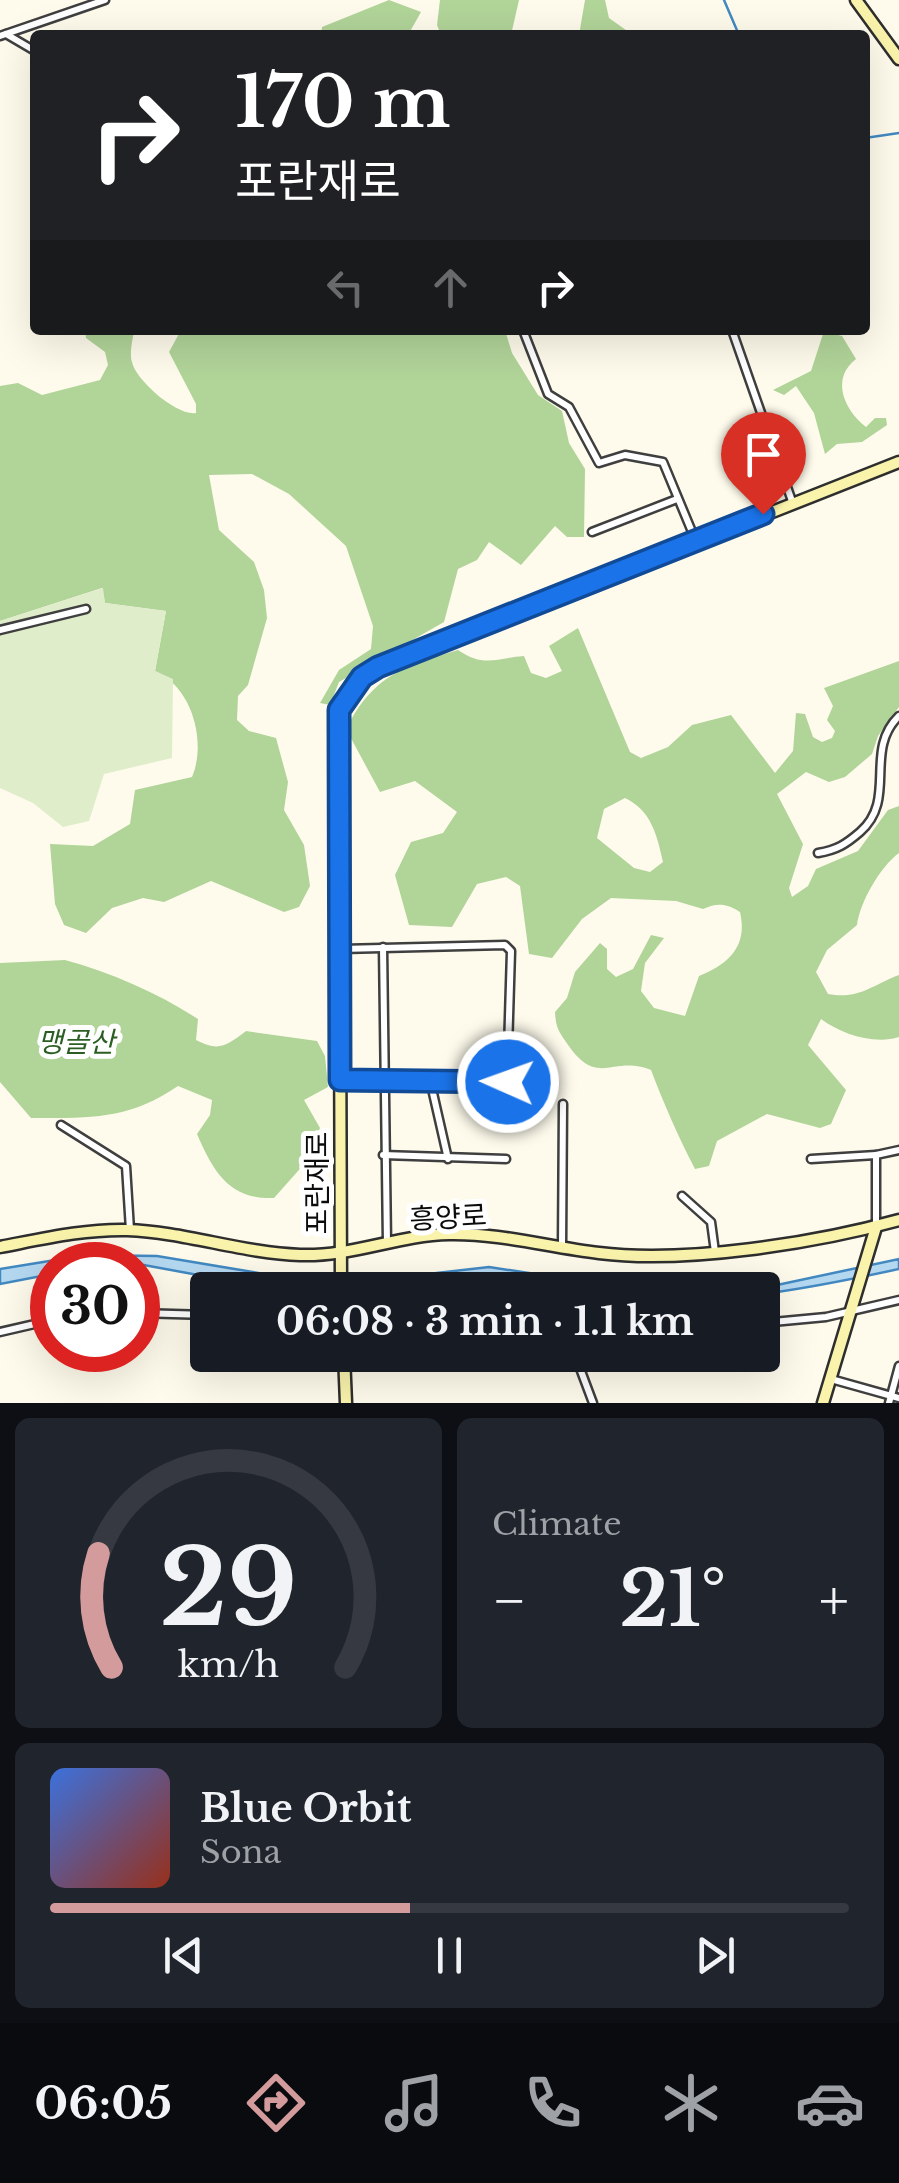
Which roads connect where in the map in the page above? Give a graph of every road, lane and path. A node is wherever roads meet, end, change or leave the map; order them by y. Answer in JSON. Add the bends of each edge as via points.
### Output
{"nodes":[{"id":1,"x":106,"y":0,"type":"edge"},
{"id":2,"x":856,"y":0,"type":"edge"},
{"id":3,"x":3,"y":35,"type":"edge"},
{"id":4,"x":30,"y":48,"type":"edge"},
{"id":5,"x":899,"y":59,"type":"edge"},
{"id":6,"x":525,"y":335,"type":"edge"},
{"id":7,"x":734,"y":335,"type":"edge"},
{"id":8,"x":899,"y":462,"type":"edge"},
{"id":9,"x":677,"y":499,"type":"junction"},
{"id":10,"x":793,"y":504,"type":"junction"},
{"id":11,"x":592,"y":532,"type":"dead end"},
{"id":12,"x":694,"y":539,"type":"junction"},
{"id":13,"x":86,"y":610,"type":"dead end"},
{"id":14,"x":0,"y":630,"type":"edge"},
{"id":15,"x":899,"y":716,"type":"edge"},
{"id":16,"x":818,"y":853,"type":"dead end"},
{"id":17,"x":383,"y":947,"type":"junction"},
{"id":18,"x":341,"y":949,"type":"junction"},
{"id":19,"x":340,"y":1080,"type":"junction"},
{"id":20,"x":383,"y":1080,"type":"junction"},
{"id":21,"x":430,"y":1080,"type":"junction"},
{"id":22,"x":563,"y":1104,"type":"dead end"},
{"id":23,"x":61,"y":1124,"type":"dead end"},
{"id":24,"x":899,"y":1150,"type":"edge"},
{"id":25,"x":384,"y":1155,"type":"junction"},
{"id":26,"x":876,"y":1155,"type":"junction"},
{"id":27,"x":448,"y":1159,"type":"junction"},
{"id":28,"x":506,"y":1159,"type":"dead end"},
{"id":29,"x":811,"y":1159,"type":"dead end"},
{"id":30,"x":682,"y":1196,"type":"dead end"},
{"id":31,"x":899,"y":1220,"type":"edge"},
{"id":32,"x":130,"y":1230,"type":"junction"},
{"id":33,"x":874,"y":1231,"type":"junction"},
{"id":34,"x":387,"y":1244,"type":"junction"},
{"id":35,"x":0,"y":1247,"type":"edge"},
{"id":36,"x":562,"y":1247,"type":"junction"},
{"id":37,"x":714,"y":1252,"type":"junction"},
{"id":38,"x":340,"y":1261,"type":"junction"},
{"id":39,"x":341,"y":1272,"type":"edge"},
{"id":40,"x":899,"y":1300,"type":"edge"},
{"id":41,"x":851,"y":1308,"type":"junction"},
{"id":42,"x":160,"y":1315,"type":"edge"},
{"id":43,"x":190,"y":1315,"type":"edge"},
{"id":44,"x":780,"y":1320,"type":"edge"},
{"id":45,"x":30,"y":1325,"type":"edge"},
{"id":46,"x":0,"y":1332,"type":"edge"},
{"id":47,"x":899,"y":1366,"type":"edge"},
{"id":48,"x":345,"y":1372,"type":"edge"},
{"id":49,"x":582,"y":1372,"type":"edge"},
{"id":50,"x":830,"y":1379,"type":"junction"},
{"id":51,"x":893,"y":1399,"type":"edge"},
{"id":52,"x":346,"y":1403,"type":"edge"},
{"id":53,"x":593,"y":1403,"type":"edge"},
{"id":54,"x":823,"y":1403,"type":"edge"}],
"edges":[{"from":1,"to":3,"type":"street"},
{"from":2,"to":5,"type":"street"},
{"from":3,"to":4,"type":"street"},
{"from":6,"to":9,"type":"street","via":[[548,394],[569,407],[599,463],[625,455],[663,462]]},
{"from":7,"to":10,"type":"street"},
{"from":8,"to":10,"type":"street","name":"포란재로"},
{"from":9,"to":11,"type":"street"},
{"from":9,"to":12,"type":"street"},
{"from":10,"to":12,"type":"street","name":"포란재로"},
{"from":12,"to":18,"type":"street","name":"포란재로","via":[[378,667],[347,694],[339,710]]},
{"from":13,"to":14,"type":"street"},
{"from":15,"to":16,"type":"street","via":[[881,742],[876,815],[837,850]]},
{"from":17,"to":18,"type":"street"},
{"from":17,"to":20,"type":"street"},
{"from":17,"to":21,"type":"street","via":[[505,945],[511,951],[508,1082]]},
{"from":18,"to":19,"type":"street","name":"포란재로"},
{"from":19,"to":20,"type":"street"},
{"from":19,"to":38,"type":"street","name":"포란재로"},
{"from":20,"to":21,"type":"street"},
{"from":20,"to":25,"type":"street"},
{"from":21,"to":27,"type":"street"},
{"from":22,"to":36,"type":"street"},
{"from":23,"to":32,"type":"street","via":[[126,1166]]},
{"from":24,"to":26,"type":"street"},
{"from":25,"to":27,"type":"street"},
{"from":25,"to":34,"type":"street"},
{"from":26,"to":29,"type":"street"},
{"from":26,"to":33,"type":"street"},
{"from":27,"to":28,"type":"street"},
{"from":30,"to":37,"type":"street","via":[[711,1222]]},
{"from":31,"to":33,"type":"street","name":"흥양로"},
{"from":32,"to":35,"type":"street","name":"흥양로"},
{"from":32,"to":38,"type":"street","name":"흥양로"},
{"from":33,"to":37,"type":"street","name":"흥양로"},
{"from":33,"to":41,"type":"street"},
{"from":34,"to":36,"type":"street","name":"흥양로","via":[[446,1234]]},
{"from":34,"to":38,"type":"street","name":"흥양로"},
{"from":36,"to":37,"type":"street","name":"흥양로","via":[[616,1254]]},
{"from":38,"to":39,"type":"street","name":"포란재로"},
{"from":40,"to":41,"type":"street"},
{"from":41,"to":44,"type":"street"},
{"from":41,"to":50,"type":"street"},
{"from":42,"to":43,"type":"street"},
{"from":45,"to":46,"type":"street"},
{"from":47,"to":51,"type":"street"},
{"from":48,"to":52,"type":"street"},
{"from":49,"to":53,"type":"street"},
{"from":50,"to":51,"type":"street"},
{"from":50,"to":54,"type":"street"}]}
